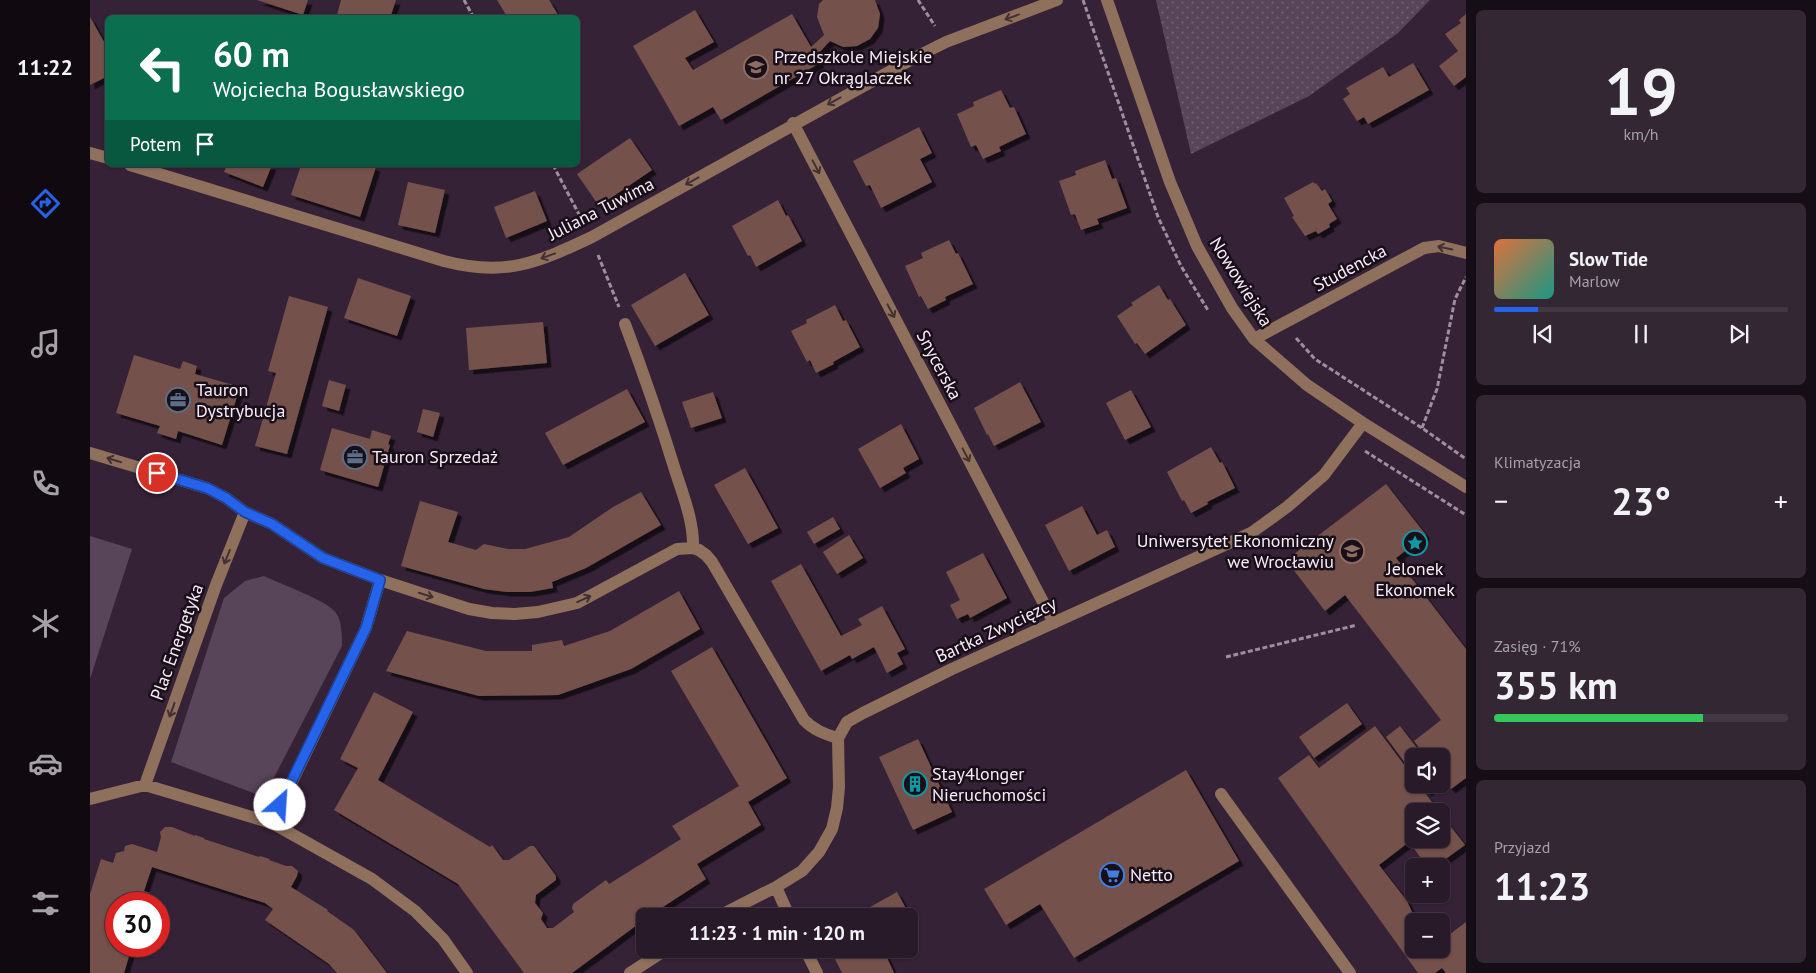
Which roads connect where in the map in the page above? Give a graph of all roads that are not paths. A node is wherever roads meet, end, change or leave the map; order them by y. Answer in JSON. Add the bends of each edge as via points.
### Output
{"nodes":[{"id":1,"x":1057,"y":0,"type":"edge"},
{"id":2,"x":1108,"y":0,"type":"edge"},
{"id":3,"x":794,"y":123,"type":"junction"},
{"id":4,"x":90,"y":152,"type":"edge"},
{"id":5,"x":105,"y":157,"type":"edge"},
{"id":6,"x":137,"y":167,"type":"edge"},
{"id":7,"x":1466,"y":253,"type":"edge"},
{"id":8,"x":625,"y":324,"type":"road end"},
{"id":9,"x":1254,"y":339,"type":"junction"},
{"id":10,"x":1363,"y":424,"type":"junction"},
{"id":11,"x":90,"y":452,"type":"edge"},
{"id":12,"x":1466,"y":487,"type":"edge"},
{"id":13,"x":245,"y":512,"type":"junction"},
{"id":14,"x":693,"y":548,"type":"junction"},
{"id":15,"x":380,"y":580,"type":"junction"},
{"id":16,"x":1054,"y":622,"type":"junction"},
{"id":17,"x":838,"y":738,"type":"junction"},
{"id":18,"x":145,"y":785,"type":"junction"},
{"id":19,"x":1221,"y":794,"type":"dead end"},
{"id":20,"x":90,"y":799,"type":"edge"},
{"id":21,"x":272,"y":823,"type":"junction"},
{"id":22,"x":776,"y":887,"type":"junction"},
{"id":23,"x":735,"y":908,"type":"edge"},
{"id":24,"x":785,"y":908,"type":"edge"},
{"id":25,"x":653,"y":958,"type":"edge"},
{"id":26,"x":810,"y":958,"type":"edge"},
{"id":27,"x":468,"y":973,"type":"edge"},
{"id":28,"x":630,"y":973,"type":"edge"},
{"id":29,"x":817,"y":973,"type":"edge"},
{"id":30,"x":1350,"y":973,"type":"edge"}],
"edges":[{"from":1,"to":3,"type":"street","name":"Juliana Tuwima","one_way":true,"via":[[946,42]]},
{"from":2,"to":9,"type":"street","name":"Nowowiejska","via":[[1170,182],[1197,246],[1232,308]]},
{"from":3,"to":6,"type":"street","name":"Juliana Tuwima","one_way":true,"via":[[592,237],[563,250],[497,269],[464,266]]},
{"from":3,"to":16,"type":"street","name":"Snycerska","one_way":true},
{"from":4,"to":5,"type":"street"},
{"from":7,"to":9,"type":"street","name":"Studencka","one_way":true,"via":[[1439,246],[1424,248]]},
{"from":8,"to":14,"type":"street","via":[[687,507]]},
{"from":9,"to":10,"type":"street","name":"Nowowiejska","via":[[1307,385]]},
{"from":10,"to":12,"type":"street","name":"Nowowiejska"},
{"from":10,"to":16,"type":"street","name":"Bartka Zwycięzcy","via":[[1324,475],[1288,508],[1251,533]]},
{"from":13,"to":11,"type":"street","one_way":true,"via":[[207,488]]},
{"from":13,"to":15,"type":"street","via":[[272,524],[323,558]]},
{"from":13,"to":18,"type":"street","name":"Plac Energetyka","one_way":true},
{"from":15,"to":14,"type":"street","one_way":true,"via":[[470,609],[492,613],[538,612],[577,603],[670,552]]},
{"from":14,"to":17,"type":"street","via":[[712,562],[804,720],[824,734]]},
{"from":15,"to":21,"type":"street","via":[[366,628]]},
{"from":16,"to":17,"type":"street","name":"Bartka Zwycięzcy","via":[[863,713],[847,722]]},
{"from":17,"to":22,"type":"street","via":[[839,787],[832,829],[819,852],[802,870]]},
{"from":18,"to":20,"type":"street"},
{"from":18,"to":21,"type":"street"},
{"from":19,"to":30,"type":"street"},
{"from":21,"to":27,"type":"street","via":[[372,879],[415,911],[443,939]]},
{"from":22,"to":23,"type":"street"},
{"from":22,"to":24,"type":"street"},
{"from":25,"to":28,"type":"street"},
{"from":26,"to":29,"type":"street"}]}
